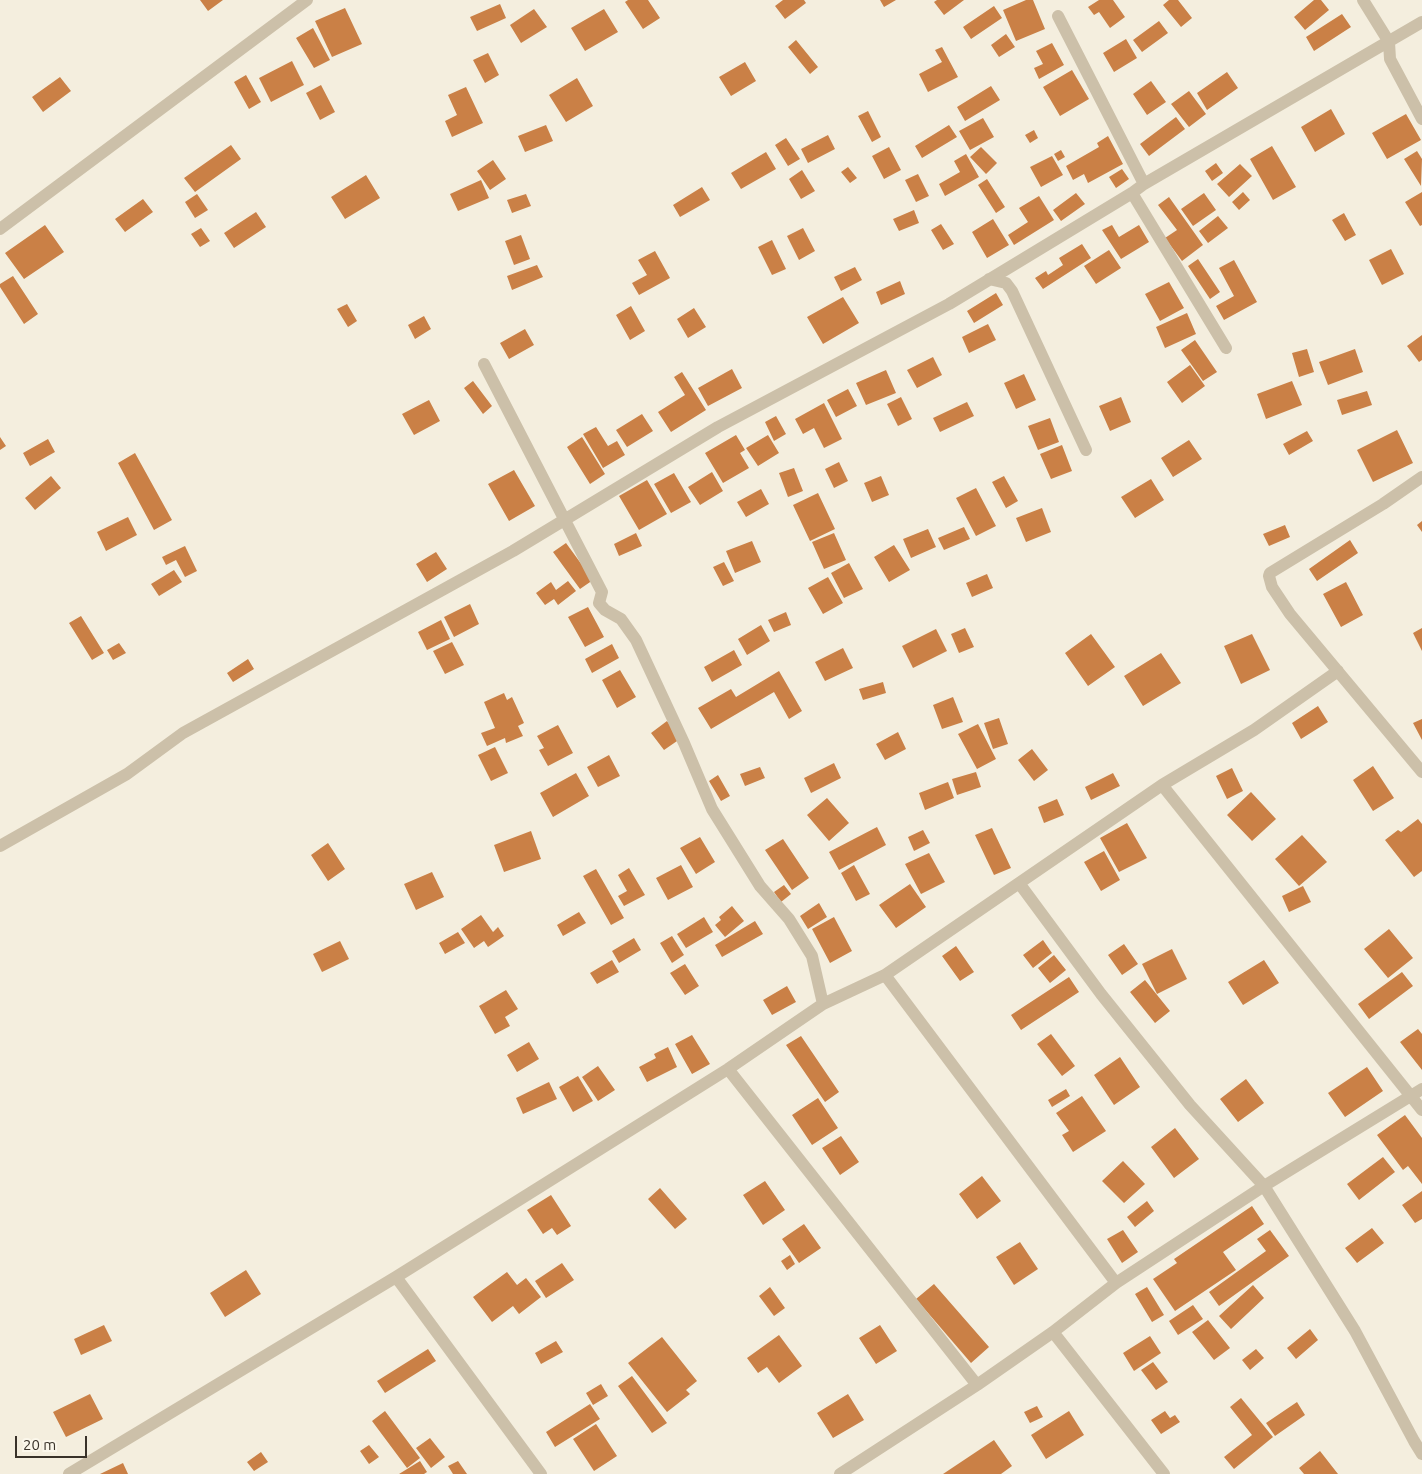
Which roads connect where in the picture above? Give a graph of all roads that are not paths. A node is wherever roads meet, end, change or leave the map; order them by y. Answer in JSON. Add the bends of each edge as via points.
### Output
{"nodes":[{"id":1,"x":307,"y":0,"type":"edge"},
{"id":2,"x":1363,"y":0,"type":"edge"},
{"id":3,"x":1058,"y":16,"type":"dead end"},
{"id":4,"x":1422,"y":22,"type":"edge"},
{"id":5,"x":1389,"y":42,"type":"junction"},
{"id":6,"x":1422,"y":119,"type":"edge"},
{"id":7,"x":1144,"y":184,"type":"junction"},
{"id":8,"x":1132,"y":193,"type":"junction"},
{"id":9,"x":0,"y":229,"type":"edge"},
{"id":10,"x":989,"y":279,"type":"junction"},
{"id":11,"x":1226,"y":348,"type":"dead end"},
{"id":12,"x":484,"y":364,"type":"dead end"},
{"id":13,"x":1086,"y":450,"type":"dead end"},
{"id":14,"x":1422,"y":477,"type":"edge"},
{"id":15,"x":564,"y":519,"type":"junction"},
{"id":16,"x":1338,"y":671,"type":"junction"},
{"id":17,"x":1422,"y":772,"type":"edge"},
{"id":18,"x":1162,"y":785,"type":"junction"},
{"id":19,"x":0,"y":846,"type":"edge"},
{"id":20,"x":1018,"y":882,"type":"junction"},
{"id":21,"x":885,"y":975,"type":"junction"},
{"id":22,"x":822,"y":1004,"type":"junction"},
{"id":23,"x":728,"y":1069,"type":"junction"},
{"id":24,"x":1417,"y":1092,"type":"edge"},
{"id":25,"x":1422,"y":1110,"type":"edge"},
{"id":26,"x":1264,"y":1186,"type":"junction"},
{"id":27,"x":396,"y":1277,"type":"junction"},
{"id":28,"x":1116,"y":1283,"type":"junction"},
{"id":29,"x":1053,"y":1332,"type":"junction"},
{"id":30,"x":977,"y":1385,"type":"junction"},
{"id":31,"x":1422,"y":1454,"type":"edge"},
{"id":32,"x":69,"y":1474,"type":"edge"},
{"id":33,"x":541,"y":1474,"type":"edge"},
{"id":34,"x":840,"y":1474,"type":"edge"},
{"id":35,"x":1164,"y":1474,"type":"edge"}],
"edges":[{"from":1,"to":9,"type":"street"},
{"from":2,"to":5,"type":"street"},
{"from":3,"to":7,"type":"street"},
{"from":4,"to":5,"type":"street"},
{"from":5,"to":6,"type":"street","via":[[1390,59]]},
{"from":5,"to":7,"type":"street"},
{"from":7,"to":8,"type":"street"},
{"from":8,"to":10,"type":"street"},
{"from":8,"to":11,"type":"street"},
{"from":10,"to":13,"type":"street","via":[[1006,283],[1012,291]]},
{"from":10,"to":15,"type":"street","via":[[949,304],[718,427]]},
{"from":12,"to":15,"type":"street"},
{"from":14,"to":16,"type":"street","via":[[1270,573],[1272,586],[1290,614]]},
{"from":15,"to":19,"type":"street","via":[[183,733],[127,774]]},
{"from":15,"to":22,"type":"street","via":[[602,592],[600,602],[605,610],[621,619],[636,640],[712,809],[760,886],[789,919],[812,956]]},
{"from":16,"to":17,"type":"street"},
{"from":16,"to":18,"type":"street","via":[[1254,730]]},
{"from":18,"to":20,"type":"street"},
{"from":18,"to":24,"type":"street"},
{"from":20,"to":21,"type":"street"},
{"from":20,"to":26,"type":"street","via":[[1101,994],[1190,1105]]},
{"from":21,"to":22,"type":"street"},
{"from":21,"to":28,"type":"street"},
{"from":22,"to":23,"type":"street"},
{"from":23,"to":27,"type":"street"},
{"from":23,"to":30,"type":"street"},
{"from":24,"to":25,"type":"street"},
{"from":24,"to":26,"type":"street"},
{"from":26,"to":28,"type":"street"},
{"from":26,"to":31,"type":"street","via":[[1355,1331]]},
{"from":27,"to":32,"type":"street"},
{"from":27,"to":33,"type":"street"},
{"from":28,"to":29,"type":"street"},
{"from":29,"to":30,"type":"street"},
{"from":29,"to":35,"type":"street"},
{"from":30,"to":34,"type":"street"}]}
